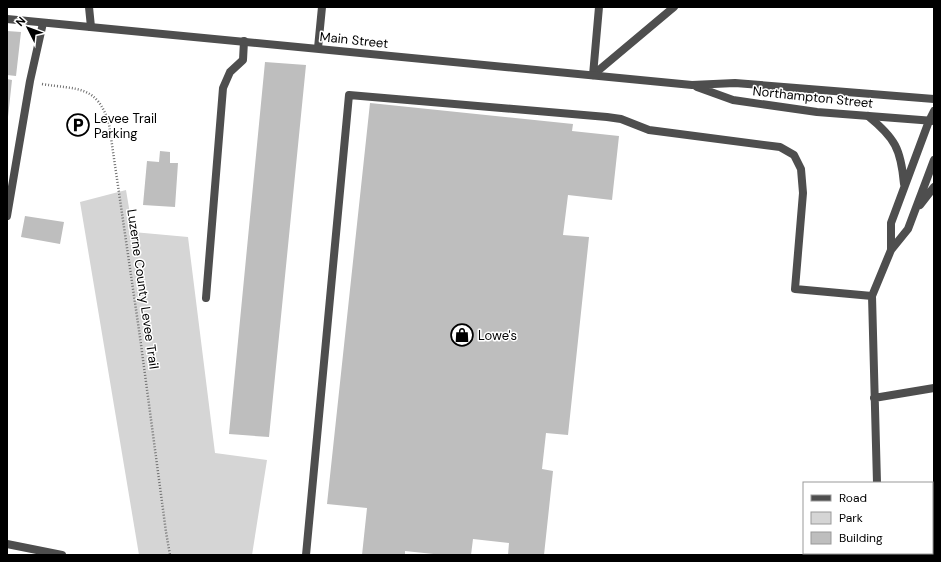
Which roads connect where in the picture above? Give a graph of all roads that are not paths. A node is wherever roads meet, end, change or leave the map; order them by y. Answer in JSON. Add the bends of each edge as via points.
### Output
{"nodes":[{"id":1,"x":89,"y":7,"type":"edge"},
{"id":2,"x":322,"y":7,"type":"edge"},
{"id":3,"x":600,"y":7,"type":"edge"},
{"id":4,"x":674,"y":7,"type":"edge"},
{"id":5,"x":7,"y":19,"type":"edge"},
{"id":6,"x":43,"y":23,"type":"junction"},
{"id":7,"x":91,"y":27,"type":"junction"},
{"id":8,"x":244,"y":41,"type":"junction"},
{"id":9,"x":318,"y":48,"type":"junction"},
{"id":10,"x":593,"y":75,"type":"junction"},
{"id":11,"x":692,"y":85,"type":"junction"},
{"id":12,"x":934,"y":99,"type":"edge"},
{"id":13,"x":934,"y":111,"type":"edge"},
{"id":14,"x":868,"y":116,"type":"junction"},
{"id":15,"x":931,"y":121,"type":"edge"},
{"id":16,"x":934,"y":160,"type":"edge"},
{"id":17,"x":904,"y":187,"type":"junction"},
{"id":18,"x":934,"y":187,"type":"edge"},
{"id":19,"x":915,"y":212,"type":"junction"},
{"id":20,"x":7,"y":216,"type":"edge"},
{"id":21,"x":891,"y":250,"type":"junction"},
{"id":22,"x":872,"y":296,"type":"junction"},
{"id":23,"x":206,"y":298,"type":"dead end"},
{"id":24,"x":934,"y":388,"type":"edge"},
{"id":25,"x":874,"y":398,"type":"junction"},
{"id":26,"x":877,"y":482,"type":"edge"},
{"id":27,"x":7,"y":544,"type":"edge"},
{"id":28,"x":62,"y":555,"type":"edge"},
{"id":29,"x":306,"y":555,"type":"edge"}],
"edges":[{"from":1,"to":7,"type":"street"},
{"from":2,"to":9,"type":"street"},
{"from":3,"to":10,"type":"street"},
{"from":4,"to":10,"type":"street"},
{"from":5,"to":6,"type":"street","name":"Main Street"},
{"from":6,"to":7,"type":"street","name":"Main Street"},
{"from":6,"to":20,"type":"street","via":[[30,81]]},
{"from":7,"to":8,"type":"street","name":"Main Street"},
{"from":8,"to":9,"type":"street","name":"Main Street"},
{"from":8,"to":23,"type":"street","via":[[243,60],[230,72],[224,88]]},
{"from":9,"to":10,"type":"street","name":"Main Street"},
{"from":10,"to":11,"type":"street","name":"Northampton Street"},
{"from":11,"to":12,"type":"street","name":"Northampton Street","via":[[735,83]]},
{"from":11,"to":14,"type":"street","name":"Northampton Street","via":[[733,100],[817,112]]},
{"from":13,"to":15,"type":"street"},
{"from":14,"to":15,"type":"street","name":"Northampton Street"},
{"from":14,"to":17,"type":"street","via":[[892,138],[899,151]]},
{"from":15,"to":17,"type":"street"},
{"from":16,"to":19,"type":"street"},
{"from":17,"to":21,"type":"street","via":[[891,222]]},
{"from":18,"to":19,"type":"street"},
{"from":19,"to":21,"type":"street","via":[[908,229]]},
{"from":21,"to":22,"type":"street"},
{"from":22,"to":25,"type":"street"},
{"from":22,"to":29,"type":"street","via":[[795,289],[803,193],[801,169],[794,155],[780,147],[648,130],[621,119],[607,117],[349,95]]},
{"from":24,"to":25,"type":"street"},
{"from":25,"to":26,"type":"street"},
{"from":27,"to":28,"type":"street"}]}
